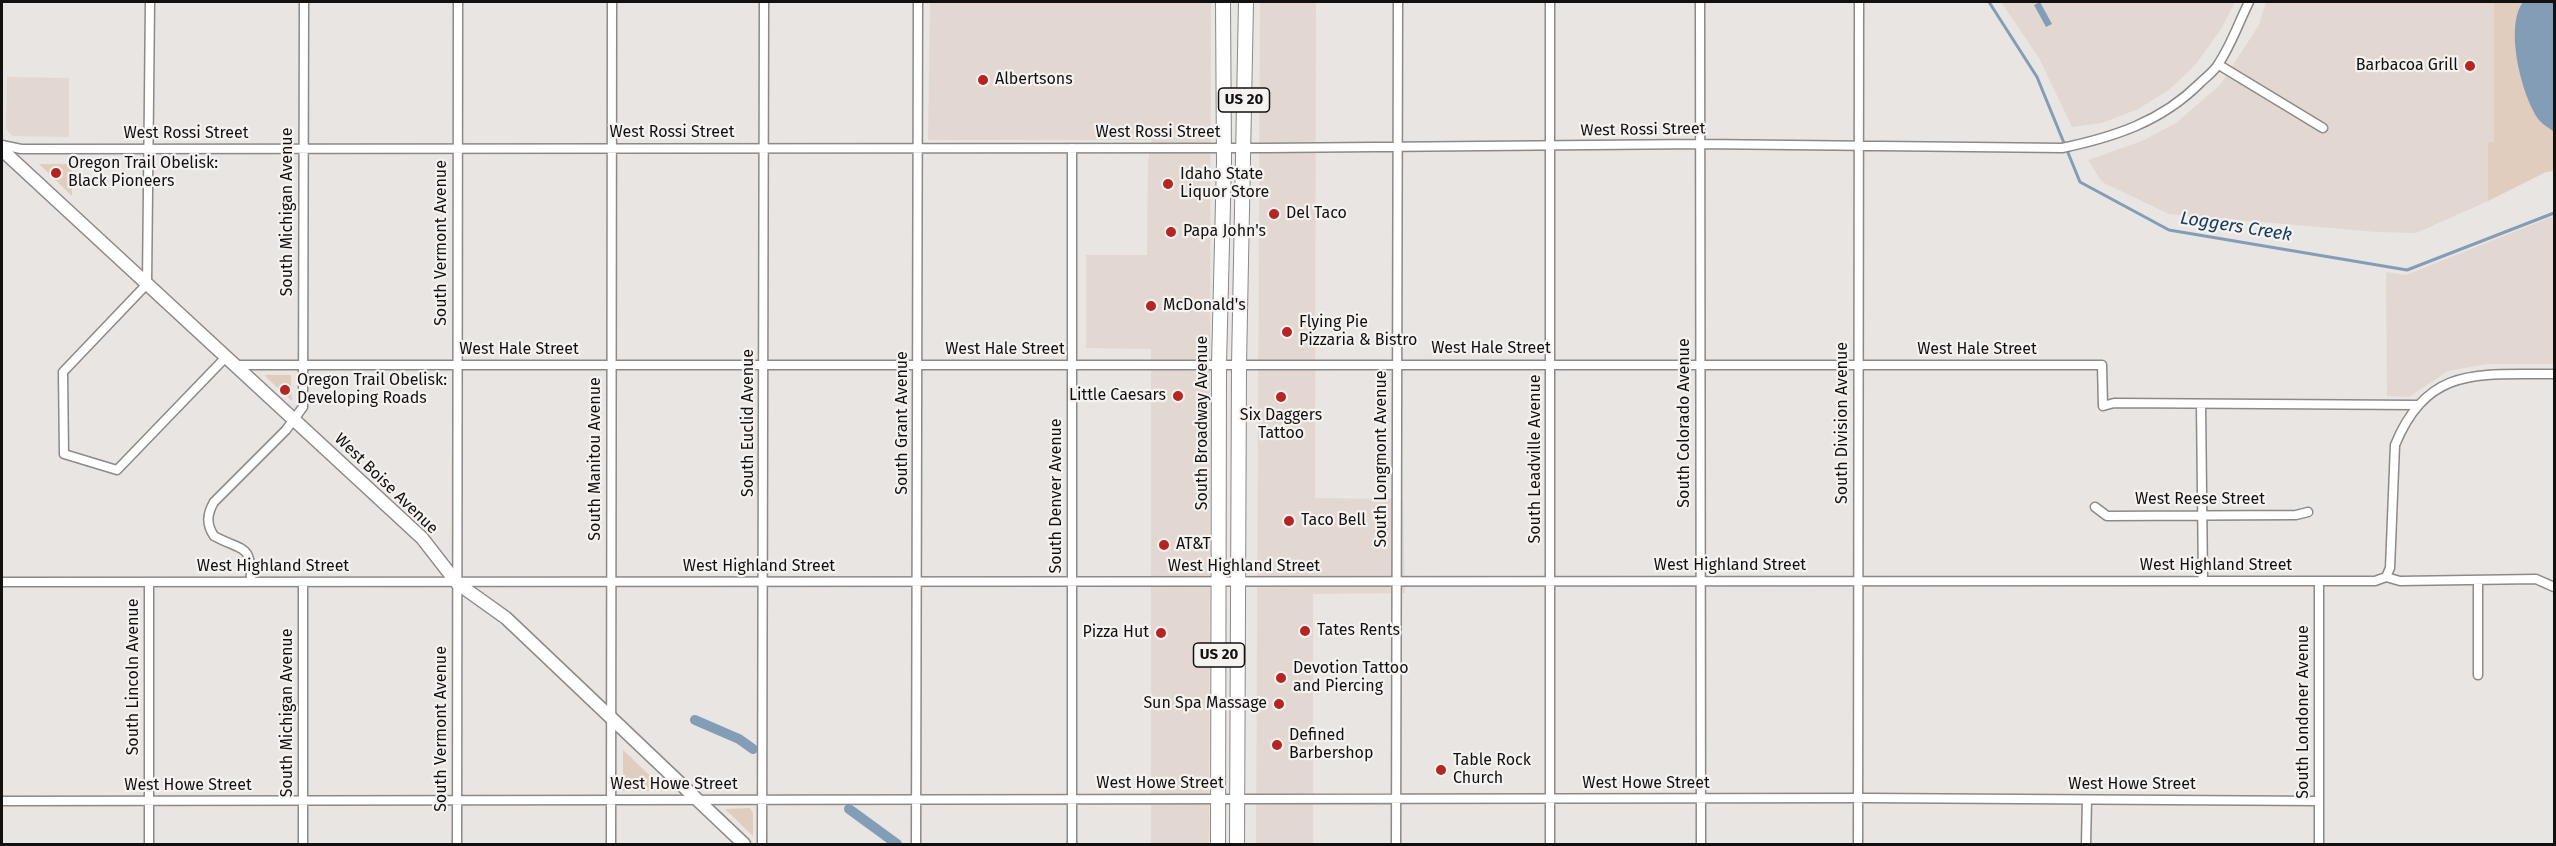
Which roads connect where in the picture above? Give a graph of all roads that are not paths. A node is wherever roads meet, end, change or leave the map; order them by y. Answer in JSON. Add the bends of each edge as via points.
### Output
{"nodes":[{"id":1,"x":150,"y":2,"type":"edge"},
{"id":2,"x":304,"y":2,"type":"edge"},
{"id":3,"x":458,"y":2,"type":"edge"},
{"id":4,"x":612,"y":2,"type":"edge"},
{"id":5,"x":764,"y":2,"type":"edge"},
{"id":6,"x":918,"y":2,"type":"edge"},
{"id":7,"x":1223,"y":2,"type":"edge"},
{"id":8,"x":1246,"y":2,"type":"edge"},
{"id":9,"x":1398,"y":2,"type":"edge"},
{"id":10,"x":1550,"y":2,"type":"edge"},
{"id":11,"x":1700,"y":2,"type":"edge"},
{"id":12,"x":1859,"y":2,"type":"edge"},
{"id":13,"x":2249,"y":2,"type":"edge"},
{"id":14,"x":2219,"y":64,"type":"junction"},
{"id":15,"x":2323,"y":128,"type":"dead end"},
{"id":16,"x":1700,"y":144,"type":"junction"},
{"id":17,"x":2,"y":145,"type":"edge"},
{"id":18,"x":1398,"y":147,"type":"junction"},
{"id":19,"x":1551,"y":147,"type":"junction"},
{"id":20,"x":1858,"y":147,"type":"junction"},
{"id":21,"x":303,"y":148,"type":"junction"},
{"id":22,"x":457,"y":148,"type":"junction"},
{"id":23,"x":611,"y":148,"type":"junction"},
{"id":24,"x":765,"y":148,"type":"junction"},
{"id":25,"x":918,"y":148,"type":"junction"},
{"id":26,"x":1072,"y":148,"type":"junction"},
{"id":27,"x":1224,"y":148,"type":"junction"},
{"id":28,"x":1243,"y":148,"type":"junction"},
{"id":29,"x":149,"y":149,"type":"junction"},
{"id":30,"x":2,"y":150,"type":"edge"},
{"id":31,"x":147,"y":284,"type":"junction"},
{"id":32,"x":231,"y":361,"type":"junction"},
{"id":33,"x":1219,"y":364,"type":"junction"},
{"id":34,"x":1397,"y":364,"type":"junction"},
{"id":35,"x":1551,"y":364,"type":"junction"},
{"id":36,"x":1700,"y":364,"type":"junction"},
{"id":37,"x":1859,"y":364,"type":"junction"},
{"id":38,"x":303,"y":365,"type":"junction"},
{"id":39,"x":457,"y":365,"type":"junction"},
{"id":40,"x":611,"y":365,"type":"junction"},
{"id":41,"x":764,"y":365,"type":"junction"},
{"id":42,"x":918,"y":365,"type":"junction"},
{"id":43,"x":1072,"y":365,"type":"junction"},
{"id":44,"x":1239,"y":365,"type":"junction"},
{"id":45,"x":2554,"y":374,"type":"edge"},
{"id":46,"x":2201,"y":404,"type":"junction"},
{"id":47,"x":2418,"y":405,"type":"junction"},
{"id":48,"x":296,"y":420,"type":"junction"},
{"id":49,"x":2095,"y":507,"type":"dead end"},
{"id":50,"x":2308,"y":512,"type":"dead end"},
{"id":51,"x":2202,"y":515,"type":"junction"},
{"id":52,"x":2386,"y":578,"type":"junction"},
{"id":53,"x":2319,"y":580,"type":"junction"},
{"id":54,"x":2482,"y":580,"type":"junction"},
{"id":55,"x":250,"y":581,"type":"junction"},
{"id":56,"x":1700,"y":581,"type":"junction"},
{"id":57,"x":1858,"y":581,"type":"junction"},
{"id":58,"x":2203,"y":581,"type":"junction"},
{"id":59,"x":2,"y":582,"type":"edge"},
{"id":60,"x":149,"y":582,"type":"junction"},
{"id":61,"x":303,"y":582,"type":"junction"},
{"id":62,"x":610,"y":582,"type":"junction"},
{"id":63,"x":764,"y":582,"type":"junction"},
{"id":64,"x":1072,"y":582,"type":"junction"},
{"id":65,"x":1396,"y":582,"type":"junction"},
{"id":66,"x":1550,"y":582,"type":"junction"},
{"id":67,"x":457,"y":583,"type":"junction"},
{"id":68,"x":917,"y":583,"type":"junction"},
{"id":69,"x":1219,"y":583,"type":"junction"},
{"id":70,"x":1238,"y":583,"type":"junction"},
{"id":71,"x":2554,"y":587,"type":"edge"},
{"id":72,"x":2478,"y":675,"type":"dead end"},
{"id":73,"x":611,"y":717,"type":"junction"},
{"id":74,"x":1701,"y":798,"type":"junction"},
{"id":75,"x":1858,"y":798,"type":"junction"},
{"id":76,"x":916,"y":799,"type":"junction"},
{"id":77,"x":1072,"y":799,"type":"junction"},
{"id":78,"x":1218,"y":799,"type":"junction"},
{"id":79,"x":1238,"y":799,"type":"junction"},
{"id":80,"x":1396,"y":799,"type":"junction"},
{"id":81,"x":1550,"y":799,"type":"junction"},
{"id":82,"x":457,"y":800,"type":"junction"},
{"id":83,"x":611,"y":800,"type":"junction"},
{"id":84,"x":698,"y":800,"type":"junction"},
{"id":85,"x":763,"y":800,"type":"junction"},
{"id":86,"x":2087,"y":800,"type":"junction"},
{"id":87,"x":2,"y":801,"type":"edge"},
{"id":88,"x":149,"y":801,"type":"junction"},
{"id":89,"x":303,"y":801,"type":"junction"},
{"id":90,"x":2319,"y":801,"type":"junction"},
{"id":91,"x":149,"y":844,"type":"edge"},
{"id":92,"x":303,"y":844,"type":"edge"},
{"id":93,"x":457,"y":844,"type":"edge"},
{"id":94,"x":611,"y":844,"type":"edge"},
{"id":95,"x":744,"y":844,"type":"edge"},
{"id":96,"x":762,"y":844,"type":"edge"},
{"id":97,"x":916,"y":844,"type":"edge"},
{"id":98,"x":1072,"y":844,"type":"edge"},
{"id":99,"x":1218,"y":844,"type":"edge"},
{"id":100,"x":1238,"y":844,"type":"edge"},
{"id":101,"x":1396,"y":844,"type":"edge"},
{"id":102,"x":1550,"y":844,"type":"edge"},
{"id":103,"x":1701,"y":844,"type":"edge"},
{"id":104,"x":1858,"y":844,"type":"edge"},
{"id":105,"x":2086,"y":844,"type":"edge"},
{"id":106,"x":2319,"y":844,"type":"edge"}],
"edges":[{"from":1,"to":29,"type":"street"},
{"from":2,"to":21,"type":"street","name":"South Michigan Avenue"},
{"from":3,"to":22,"type":"street","name":"South Vermont Avenue"},
{"from":4,"to":23,"type":"street","name":"South Manitou Avenue"},
{"from":5,"to":24,"type":"street","name":"South Euclid Avenue"},
{"from":6,"to":25,"type":"street","name":"South Grant Avenue"},
{"from":7,"to":27,"type":"main road","name":"South Broadway Avenue","number":"US 20"},
{"from":8,"to":28,"type":"main road","number":"US 20"},
{"from":9,"to":18,"type":"street","name":"South Longmont Avenue"},
{"from":10,"to":19,"type":"street","name":"South Leadville Avenue"},
{"from":11,"to":16,"type":"street","name":"South Colorado Avenue"},
{"from":12,"to":20,"type":"street","name":"South Division Avenue"},
{"from":13,"to":14,"type":"street","name":"West Rossi Street"},
{"from":14,"to":15,"type":"street"},
{"from":14,"to":20,"type":"street","name":"West Rossi Street","via":[[2191,93],[2158,117],[2085,143],[2050,148]]},
{"from":16,"to":19,"type":"street","name":"West Rossi Street"},
{"from":16,"to":20,"type":"street","name":"West Rossi Street"},
{"from":16,"to":36,"type":"street","name":"South Colorado Avenue"},
{"from":17,"to":29,"type":"street","name":"West Rossi Street","via":[[21,149]]},
{"from":18,"to":19,"type":"street","name":"West Rossi Street"},
{"from":18,"to":28,"type":"street","name":"West Rossi Street"},
{"from":18,"to":34,"type":"street","name":"South Longmont Avenue"},
{"from":19,"to":35,"type":"street","name":"South Leadville Avenue"},
{"from":20,"to":37,"type":"street","name":"South Division Avenue"},
{"from":21,"to":22,"type":"street","name":"West Rossi Street"},
{"from":21,"to":29,"type":"street","name":"West Rossi Street"},
{"from":21,"to":38,"type":"street","name":"South Michigan Avenue"},
{"from":22,"to":23,"type":"street","name":"West Rossi Street"},
{"from":22,"to":39,"type":"street","name":"South Vermont Avenue"},
{"from":23,"to":24,"type":"street","name":"West Rossi Street"},
{"from":23,"to":40,"type":"street","name":"South Manitou Avenue"},
{"from":24,"to":25,"type":"street","name":"West Rossi Street"},
{"from":24,"to":41,"type":"street","name":"South Euclid Avenue"},
{"from":25,"to":26,"type":"street","name":"West Rossi Street"},
{"from":25,"to":42,"type":"street","name":"South Grant Avenue"},
{"from":26,"to":27,"type":"street","name":"West Rossi Street"},
{"from":26,"to":43,"type":"street","name":"South Denver Avenue"},
{"from":27,"to":28,"type":"street","name":"West Rossi Street"},
{"from":27,"to":33,"type":"main road","name":"South Broadway Avenue","number":"US 20"},
{"from":28,"to":44,"type":"main road","number":"US 20"},
{"from":29,"to":31,"type":"street"},
{"from":30,"to":31,"type":"street","name":"West Boise Avenue"},
{"from":31,"to":32,"type":"street","name":"West Boise Avenue"},
{"from":31,"to":32,"type":"street","via":[[63,372],[64,454],[117,470]]},
{"from":32,"to":38,"type":"street","name":"West Hale Street"},
{"from":32,"to":48,"type":"street","name":"West Boise Avenue"},
{"from":33,"to":43,"type":"street","name":"West Hale Street"},
{"from":33,"to":44,"type":"street","name":"West Hale Street"},
{"from":33,"to":69,"type":"main road","name":"South Broadway Avenue","number":"US 20"},
{"from":34,"to":35,"type":"street","name":"West Hale Street"},
{"from":34,"to":44,"type":"street","name":"West Hale Street"},
{"from":34,"to":65,"type":"street","name":"South Longmont Avenue"},
{"from":35,"to":36,"type":"street","name":"West Hale Street"},
{"from":35,"to":66,"type":"street","name":"South Leadville Avenue"},
{"from":36,"to":37,"type":"street","name":"West Hale Street"},
{"from":36,"to":56,"type":"street","name":"South Colorado Avenue"},
{"from":37,"to":46,"type":"street","name":"West Hale Street","via":[[2102,365],[2103,406]]},
{"from":37,"to":57,"type":"street","name":"South Division Avenue"},
{"from":38,"to":39,"type":"street","name":"West Hale Street"},
{"from":38,"to":48,"type":"street","name":"South Michigan Avenue","via":[[303,407]]},
{"from":39,"to":40,"type":"street","name":"West Hale Street"},
{"from":39,"to":67,"type":"street","name":"South Vermont Avenue"},
{"from":40,"to":41,"type":"street","name":"West Hale Street"},
{"from":40,"to":62,"type":"street","name":"South Manitou Avenue"},
{"from":41,"to":42,"type":"street","name":"West Hale Street"},
{"from":41,"to":63,"type":"street","name":"South Euclid Avenue"},
{"from":42,"to":43,"type":"street","name":"West Hale Street"},
{"from":42,"to":68,"type":"street","name":"South Grant Avenue"},
{"from":43,"to":64,"type":"street","name":"South Denver Avenue"},
{"from":44,"to":70,"type":"main road","number":"US 20"},
{"from":45,"to":47,"type":"street","via":[[2485,374],[2455,379]]},
{"from":46,"to":47,"type":"street","name":"West Hale Street"},
{"from":46,"to":51,"type":"street"},
{"from":47,"to":52,"type":"street","via":[[2394,445],[2390,568]]},
{"from":48,"to":55,"type":"street","via":[[209,511],[214,536],[244,548],[249,554]]},
{"from":48,"to":67,"type":"street","name":"West Boise Avenue","via":[[422,538]]},
{"from":49,"to":51,"type":"street","name":"West Reese Street","via":[[2107,516]]},
{"from":50,"to":51,"type":"street","name":"West Reese Street"},
{"from":51,"to":58,"type":"street"},
{"from":52,"to":53,"type":"street","name":"West Highland Street"},
{"from":52,"to":54,"type":"street","name":"West Highland Street"},
{"from":53,"to":58,"type":"street","name":"West Highland Street"},
{"from":53,"to":90,"type":"street","name":"South Londoner Avenue"},
{"from":54,"to":71,"type":"street","name":"West Highland Street","via":[[2536,579]]},
{"from":54,"to":72,"type":"street"},
{"from":55,"to":60,"type":"street","name":"West Highland Street"},
{"from":55,"to":61,"type":"street","name":"West Highland Street"},
{"from":56,"to":57,"type":"street","name":"West Highland Street"},
{"from":56,"to":66,"type":"street","name":"West Highland Street"},
{"from":56,"to":74,"type":"street","name":"South Colorado Avenue"},
{"from":57,"to":58,"type":"street","name":"West Highland Street"},
{"from":57,"to":75,"type":"street","name":"South Division Avenue"},
{"from":59,"to":60,"type":"street","name":"West Highland Street"},
{"from":60,"to":88,"type":"street","name":"South Lincoln Avenue"},
{"from":61,"to":67,"type":"street","name":"West Highland Street"},
{"from":61,"to":89,"type":"street","name":"South Michigan Avenue"},
{"from":62,"to":63,"type":"street","name":"West Highland Street"},
{"from":62,"to":67,"type":"street","name":"West Highland Street"},
{"from":62,"to":73,"type":"street","name":"South Manitou Avenue"},
{"from":63,"to":68,"type":"street","name":"West Highland Street"},
{"from":63,"to":85,"type":"street","name":"South Euclid Avenue"},
{"from":64,"to":68,"type":"street","name":"West Highland Street"},
{"from":64,"to":69,"type":"street","name":"West Highland Street"},
{"from":64,"to":77,"type":"street","name":"South Denver Avenue"},
{"from":65,"to":66,"type":"street","name":"West Highland Street"},
{"from":65,"to":70,"type":"street","name":"West Highland Street"},
{"from":65,"to":80,"type":"street","name":"South Longmont Avenue"},
{"from":66,"to":81,"type":"street","name":"South Leadville Avenue"},
{"from":67,"to":73,"type":"street","name":"West Boise Avenue","via":[[506,618]]},
{"from":67,"to":82,"type":"street","name":"South Vermont Avenue"},
{"from":68,"to":76,"type":"street","name":"South Grant Avenue"},
{"from":69,"to":70,"type":"street","name":"West Highland Street"},
{"from":69,"to":78,"type":"main road","name":"South Broadway Avenue","number":"US 20"},
{"from":70,"to":79,"type":"main road","number":"US 20"},
{"from":73,"to":83,"type":"street","name":"South Manitou Avenue"},
{"from":73,"to":84,"type":"street","name":"West Boise Avenue"},
{"from":74,"to":75,"type":"street","name":"West Howe Street"},
{"from":74,"to":81,"type":"street","name":"West Howe Street"},
{"from":74,"to":103,"type":"street","name":"South Colorado Avenue"},
{"from":75,"to":86,"type":"street","name":"West Howe Street"},
{"from":75,"to":104,"type":"street","name":"South Division Avenue"},
{"from":76,"to":77,"type":"street","name":"West Howe Street"},
{"from":76,"to":85,"type":"street","name":"West Howe Street"},
{"from":76,"to":97,"type":"street","name":"South Grant Avenue"},
{"from":77,"to":78,"type":"street","name":"West Howe Street"},
{"from":77,"to":98,"type":"street","name":"South Denver Avenue"},
{"from":78,"to":79,"type":"street","name":"West Howe Street"},
{"from":78,"to":99,"type":"main road","name":"South Broadway Avenue","number":"US 20"},
{"from":79,"to":80,"type":"street","name":"West Howe Street"},
{"from":79,"to":100,"type":"main road","number":"US 20"},
{"from":80,"to":81,"type":"street","name":"West Howe Street"},
{"from":80,"to":101,"type":"street","name":"South Longmont Avenue"},
{"from":81,"to":102,"type":"street","name":"South Leadville Avenue"},
{"from":82,"to":83,"type":"street","name":"West Howe Street"},
{"from":82,"to":89,"type":"street","name":"West Howe Street"},
{"from":82,"to":93,"type":"street","name":"South Vermont Avenue"},
{"from":83,"to":84,"type":"street","name":"West Howe Street"},
{"from":83,"to":94,"type":"street","name":"South Manitou Avenue"},
{"from":84,"to":85,"type":"street","name":"West Howe Street"},
{"from":84,"to":95,"type":"street","name":"West Boise Avenue"},
{"from":85,"to":96,"type":"street","name":"South Euclid Avenue"},
{"from":86,"to":90,"type":"street","name":"West Howe Street"},
{"from":86,"to":105,"type":"street"},
{"from":87,"to":88,"type":"street","name":"West Howe Street"},
{"from":88,"to":89,"type":"street","name":"West Howe Street"},
{"from":88,"to":91,"type":"street","name":"South Lincoln Avenue"},
{"from":89,"to":92,"type":"street","name":"South Michigan Avenue"},
{"from":90,"to":106,"type":"street","name":"South Londoner Avenue"}]}
